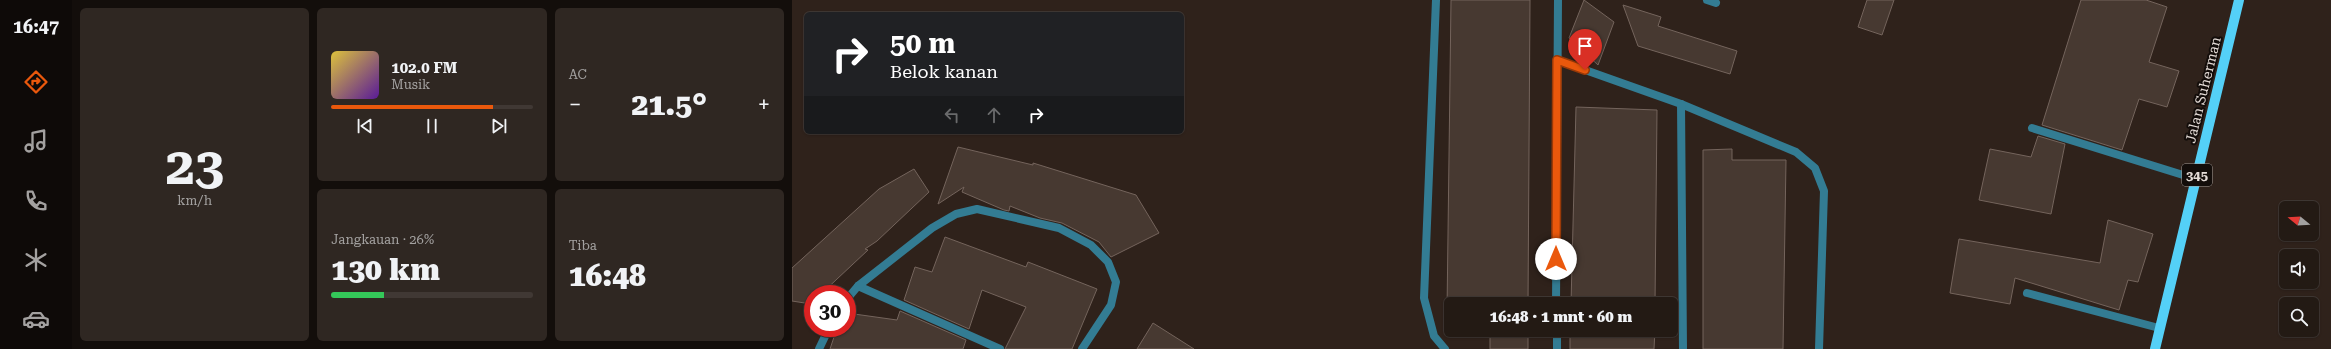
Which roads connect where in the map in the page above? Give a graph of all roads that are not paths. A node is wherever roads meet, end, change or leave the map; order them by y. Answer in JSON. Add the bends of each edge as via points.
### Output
{"nodes":[{"id":1,"x":1436,"y":0,"type":"edge"},
{"id":2,"x":1558,"y":0,"type":"edge"},
{"id":3,"x":1707,"y":0,"type":"edge"},
{"id":4,"x":2239,"y":0,"type":"edge"},
{"id":5,"x":1716,"y":3,"type":"dead end"},
{"id":6,"x":1557,"y":60,"type":"junction"},
{"id":7,"x":1681,"y":104,"type":"junction"},
{"id":8,"x":2032,"y":128,"type":"dead end"},
{"id":9,"x":2196,"y":179,"type":"junction"},
{"id":10,"x":858,"y":286,"type":"junction"},
{"id":11,"x":856,"y":288,"type":"edge"},
{"id":12,"x":2027,"y":293,"type":"dead end"},
{"id":13,"x":1556,"y":297,"type":"edge"},
{"id":14,"x":2160,"y":328,"type":"junction"},
{"id":15,"x":825,"y":337,"type":"edge"},
{"id":16,"x":1557,"y":337,"type":"edge"},
{"id":17,"x":819,"y":349,"type":"edge"},
{"id":18,"x":1000,"y":349,"type":"edge"},
{"id":19,"x":1082,"y":349,"type":"edge"},
{"id":20,"x":1445,"y":349,"type":"edge"},
{"id":21,"x":1557,"y":349,"type":"edge"},
{"id":22,"x":1683,"y":349,"type":"edge"},
{"id":23,"x":1819,"y":349,"type":"edge"},
{"id":24,"x":2155,"y":349,"type":"edge"}],
"edges":[{"from":1,"to":20,"type":"street","via":[[1424,298],[1434,336]]},
{"from":2,"to":6,"type":"street"},
{"from":3,"to":5,"type":"street"},
{"from":4,"to":9,"type":"main road","name":"Jalan Suherman","number":"345"},
{"from":6,"to":7,"type":"street"},
{"from":6,"to":13,"type":"street"},
{"from":7,"to":22,"type":"street"},
{"from":7,"to":23,"type":"street","via":[[1796,152],[1815,168],[1824,191]]},
{"from":8,"to":9,"type":"street"},
{"from":9,"to":14,"type":"main road","name":"Jalan Suherman","number":"345"},
{"from":10,"to":11,"type":"street"},
{"from":10,"to":18,"type":"street"},
{"from":10,"to":19,"type":"street","via":[[932,228],[956,214],[977,209],[1059,228],[1091,245],[1108,262],[1116,282],[1111,305]]},
{"from":12,"to":14,"type":"street"},
{"from":14,"to":24,"type":"main road","name":"Jalan Suherman","number":"345"},
{"from":15,"to":17,"type":"street"},
{"from":16,"to":21,"type":"street"}]}
